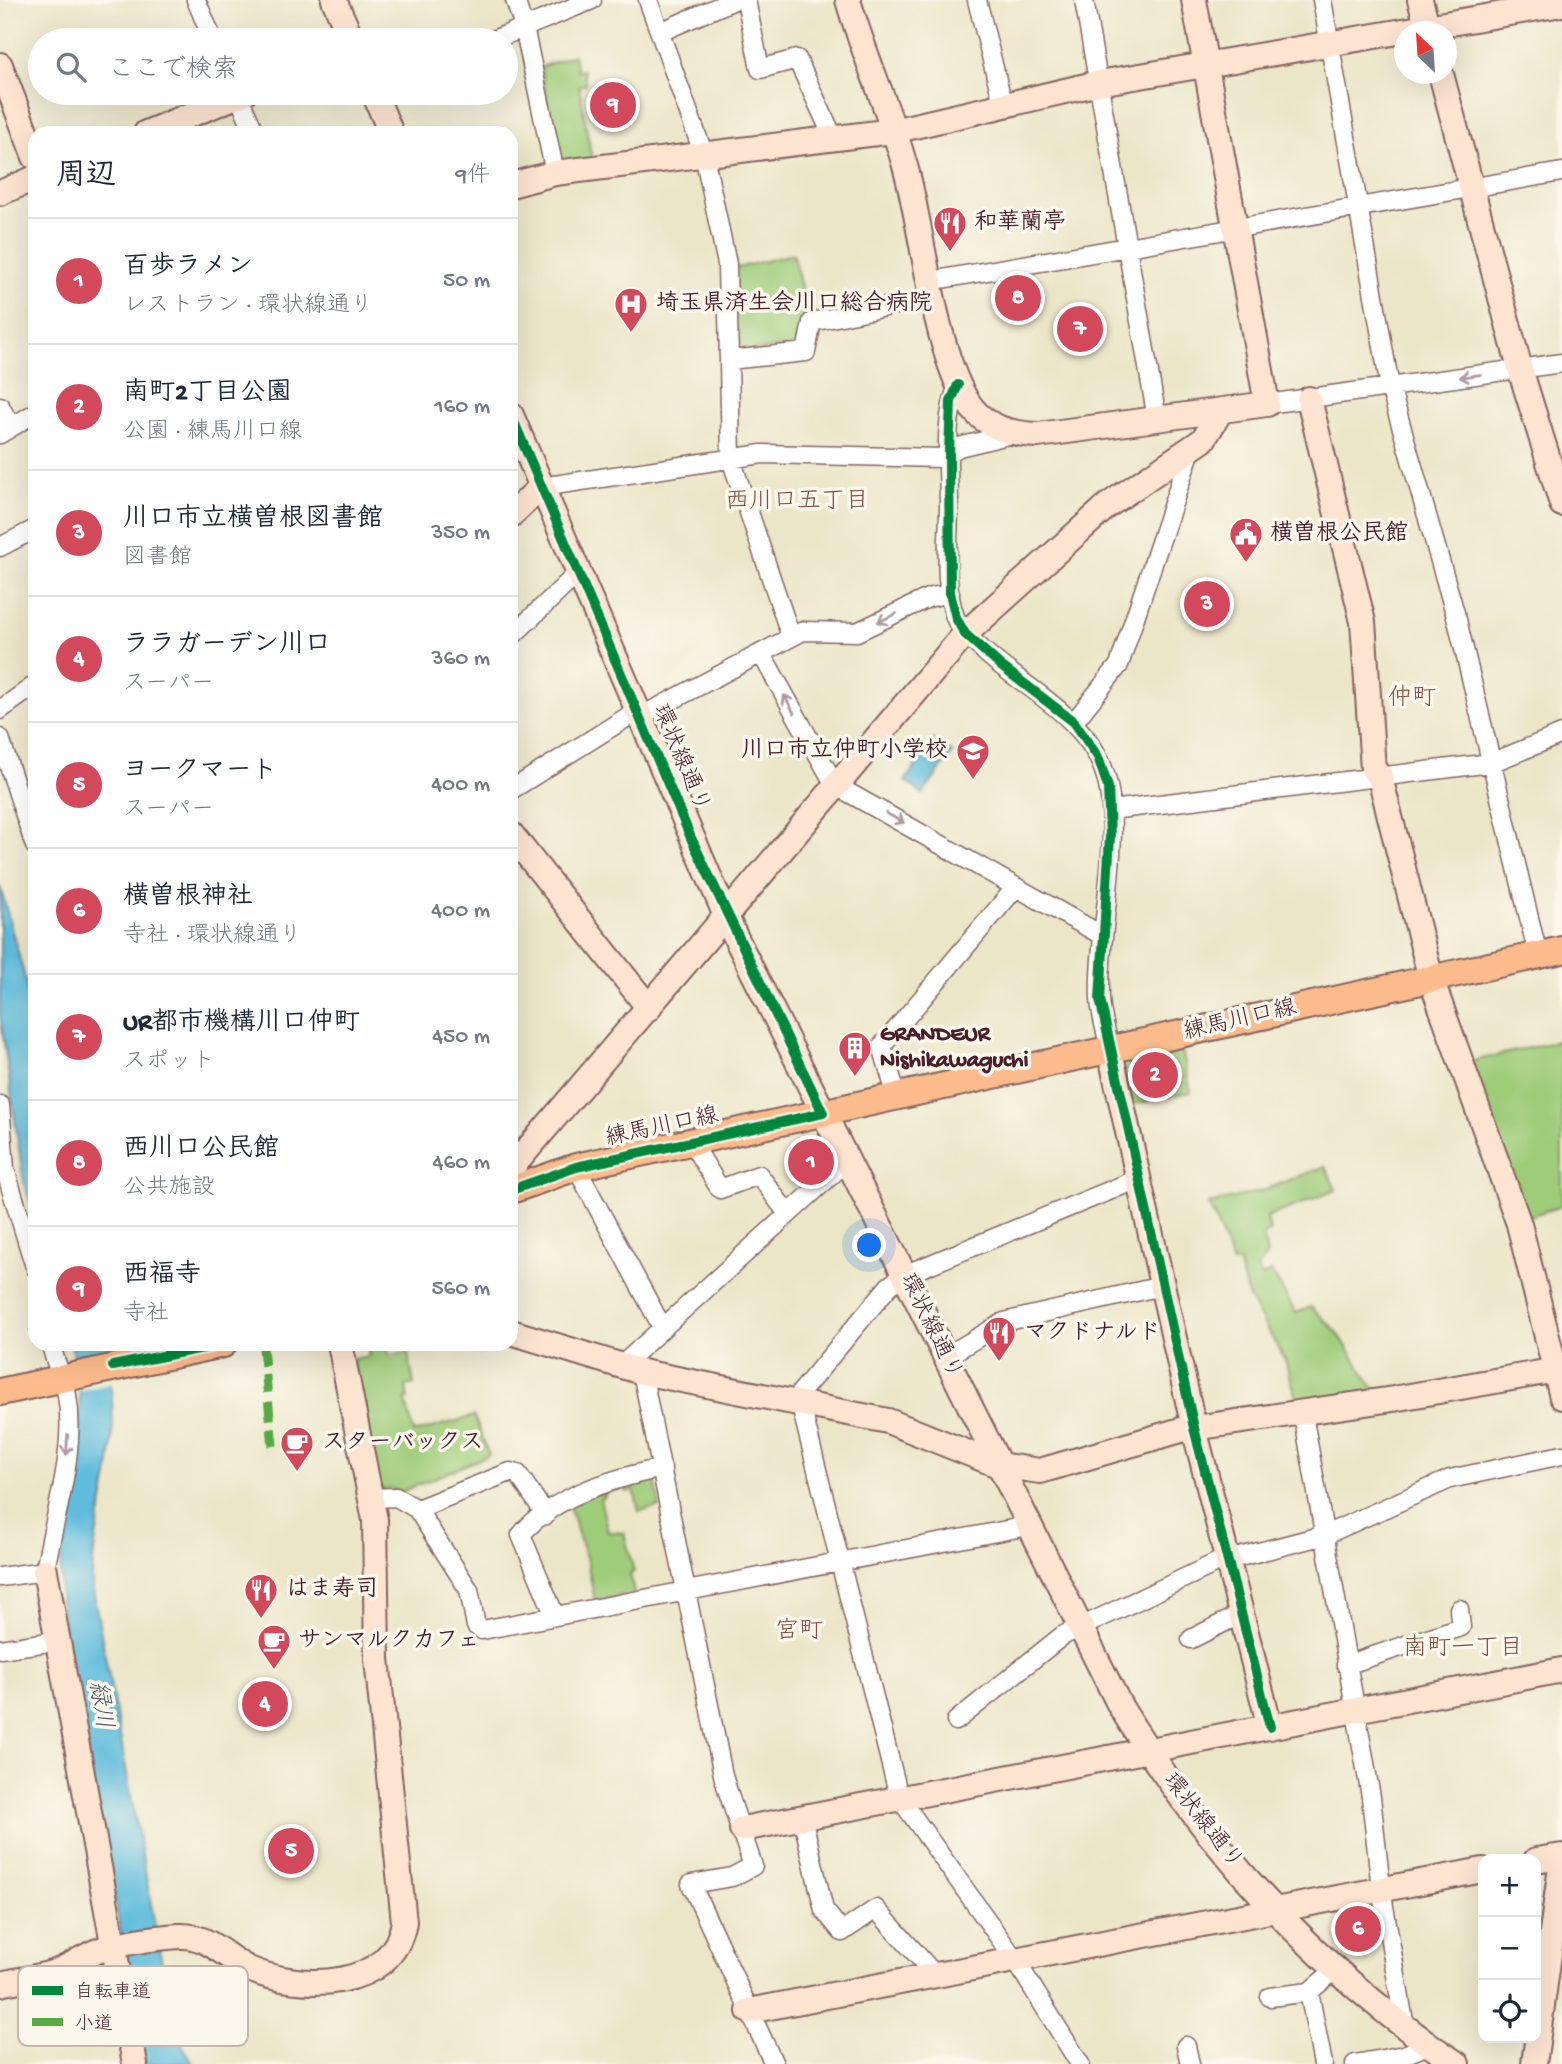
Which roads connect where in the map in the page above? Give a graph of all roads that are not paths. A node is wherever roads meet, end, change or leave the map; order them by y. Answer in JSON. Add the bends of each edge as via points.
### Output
{"nodes":[{"id":1,"x":196,"y":0,"type":"edge"},
{"id":2,"x":334,"y":0,"type":"edge"},
{"id":3,"x":515,"y":0,"type":"edge"},
{"id":4,"x":592,"y":0,"type":"edge"},
{"id":5,"x":648,"y":0,"type":"edge"},
{"id":6,"x":734,"y":0,"type":"edge"},
{"id":7,"x":746,"y":0,"type":"edge"},
{"id":8,"x":848,"y":0,"type":"edge"},
{"id":9,"x":977,"y":0,"type":"edge"},
{"id":10,"x":1084,"y":0,"type":"edge"},
{"id":11,"x":1194,"y":0,"type":"edge"},
{"id":12,"x":1322,"y":0,"type":"edge"},
{"id":13,"x":1420,"y":0,"type":"edge"},
{"id":14,"x":1562,"y":4,"type":"edge"},
{"id":15,"x":1426,"y":21,"type":"edge"},
{"id":16,"x":1457,"y":24,"type":"edge"},
{"id":17,"x":524,"y":27,"type":"junction"},
{"id":18,"x":209,"y":28,"type":"edge"},
{"id":19,"x":347,"y":28,"type":"edge"},
{"id":20,"x":518,"y":30,"type":"edge"},
{"id":21,"x":660,"y":32,"type":"junction"},
{"id":22,"x":1394,"y":34,"type":"edge"},
{"id":23,"x":1330,"y":43,"type":"junction"},
{"id":24,"x":1206,"y":64,"type":"junction"},
{"id":25,"x":0,"y":65,"type":"edge"},
{"id":26,"x":1099,"y":83,"type":"junction"},
{"id":27,"x":1444,"y":84,"type":"edge"},
{"id":28,"x":1003,"y":104,"type":"junction"},
{"id":29,"x":213,"y":105,"type":"edge"},
{"id":30,"x":244,"y":105,"type":"edge"},
{"id":31,"x":379,"y":105,"type":"edge"},
{"id":32,"x":163,"y":126,"type":"edge"},
{"id":33,"x":252,"y":126,"type":"edge"},
{"id":34,"x":388,"y":126,"type":"edge"},
{"id":35,"x":893,"y":131,"type":"junction"},
{"id":36,"x":28,"y":139,"type":"edge"},
{"id":37,"x":834,"y":139,"type":"junction"},
{"id":38,"x":704,"y":155,"type":"junction"},
{"id":39,"x":1562,"y":172,"type":"edge"},
{"id":40,"x":555,"y":173,"type":"junction"},
{"id":41,"x":28,"y":181,"type":"edge"},
{"id":42,"x":518,"y":183,"type":"edge"},
{"id":43,"x":1472,"y":187,"type":"junction"},
{"id":44,"x":0,"y":193,"type":"edge"},
{"id":45,"x":1360,"y":207,"type":"junction"},
{"id":46,"x":1235,"y":229,"type":"junction"},
{"id":47,"x":1127,"y":246,"type":"junction"},
{"id":48,"x":932,"y":289,"type":"junction"},
{"id":49,"x":729,"y":359,"type":"junction"},
{"id":50,"x":1562,"y":363,"type":"edge"},
{"id":51,"x":1520,"y":369,"type":"junction"},
{"id":52,"x":958,"y":385,"type":"junction"},
{"id":53,"x":1390,"y":387,"type":"junction"},
{"id":54,"x":1309,"y":398,"type":"junction"},
{"id":55,"x":1267,"y":404,"type":"junction"},
{"id":56,"x":0,"y":406,"type":"edge"},
{"id":57,"x":1220,"y":412,"type":"junction"},
{"id":58,"x":28,"y":417,"type":"edge"},
{"id":59,"x":1157,"y":419,"type":"junction"},
{"id":60,"x":5,"y":430,"type":"edge"},
{"id":61,"x":518,"y":432,"type":"edge"},
{"id":62,"x":1012,"y":434,"type":"junction"},
{"id":63,"x":1191,"y":450,"type":"junction"},
{"id":64,"x":949,"y":453,"type":"junction"},
{"id":65,"x":731,"y":459,"type":"junction"},
{"id":66,"x":541,"y":487,"type":"junction"},
{"id":67,"x":1562,"y":504,"type":"edge"},
{"id":68,"x":518,"y":509,"type":"edge"},
{"id":69,"x":28,"y":533,"type":"edge"},
{"id":70,"x":0,"y":547,"type":"edge"},
{"id":71,"x":578,"y":573,"type":"junction"},
{"id":72,"x":950,"y":593,"type":"junction"},
{"id":73,"x":518,"y":630,"type":"edge"},
{"id":74,"x":965,"y":634,"type":"junction"},
{"id":75,"x":791,"y":637,"type":"junction"},
{"id":76,"x":761,"y":653,"type":"junction"},
{"id":77,"x":28,"y":690,"type":"edge"},
{"id":78,"x":0,"y":710,"type":"edge"},
{"id":79,"x":638,"y":714,"type":"junction"},
{"id":80,"x":1074,"y":722,"type":"junction"},
{"id":81,"x":1562,"y":734,"type":"edge"},
{"id":82,"x":0,"y":738,"type":"edge"},
{"id":83,"x":1491,"y":763,"type":"junction"},
{"id":84,"x":1380,"y":777,"type":"junction"},
{"id":85,"x":835,"y":785,"type":"junction"},
{"id":86,"x":518,"y":786,"type":"edge"},
{"id":87,"x":1111,"y":810,"type":"junction"},
{"id":88,"x":28,"y":824,"type":"edge"},
{"id":89,"x":518,"y":843,"type":"edge"},
{"id":90,"x":1016,"y":887,"type":"junction"},
{"id":91,"x":726,"y":915,"type":"junction"},
{"id":92,"x":1103,"y":936,"type":"junction"},
{"id":93,"x":1550,"y":953,"type":"edge"},
{"id":94,"x":1431,"y":979,"type":"junction"},
{"id":95,"x":649,"y":1008,"type":"junction"},
{"id":96,"x":1110,"y":1051,"type":"junction"},
{"id":97,"x":897,"y":1097,"type":"junction"},
{"id":98,"x":0,"y":1105,"type":"edge"},
{"id":99,"x":823,"y":1114,"type":"junction"},
{"id":100,"x":692,"y":1143,"type":"junction"},
{"id":101,"x":518,"y":1161,"type":"edge"},
{"id":102,"x":847,"y":1161,"type":"junction"},
{"id":103,"x":576,"y":1167,"type":"junction"},
{"id":104,"x":1138,"y":1179,"type":"junction"},
{"id":105,"x":518,"y":1180,"type":"edge"},
{"id":106,"x":8,"y":1206,"type":"edge"},
{"id":107,"x":788,"y":1214,"type":"junction"},
{"id":108,"x":28,"y":1251,"type":"edge"},
{"id":109,"x":904,"y":1275,"type":"junction"},
{"id":110,"x":1163,"y":1286,"type":"junction"},
{"id":111,"x":662,"y":1327,"type":"junction"},
{"id":112,"x":518,"y":1334,"type":"edge"},
{"id":113,"x":54,"y":1351,"type":"edge"},
{"id":114,"x":149,"y":1351,"type":"edge"},
{"id":115,"x":341,"y":1351,"type":"edge"},
{"id":116,"x":945,"y":1357,"type":"junction"},
{"id":117,"x":632,"y":1368,"type":"junction"},
{"id":118,"x":1560,"y":1370,"type":"edge"},
{"id":119,"x":66,"y":1377,"type":"junction"},
{"id":120,"x":0,"y":1392,"type":"edge"},
{"id":121,"x":1562,"y":1397,"type":"edge"},
{"id":122,"x":800,"y":1402,"type":"junction"},
{"id":123,"x":1303,"y":1414,"type":"junction"},
{"id":124,"x":1194,"y":1428,"type":"junction"},
{"id":125,"x":1562,"y":1455,"type":"edge"},
{"id":126,"x":998,"y":1465,"type":"junction"},
{"id":127,"x":662,"y":1468,"type":"junction"},
{"id":128,"x":372,"y":1498,"type":"junction"},
{"id":129,"x":417,"y":1509,"type":"junction"},
{"id":130,"x":546,"y":1515,"type":"junction"},
{"id":131,"x":1028,"y":1526,"type":"junction"},
{"id":132,"x":1325,"y":1535,"type":"junction"},
{"id":133,"x":1227,"y":1559,"type":"junction"},
{"id":134,"x":841,"y":1562,"type":"junction"},
{"id":135,"x":45,"y":1571,"type":"junction"},
{"id":136,"x":0,"y":1577,"type":"edge"},
{"id":137,"x":688,"y":1592,"type":"junction"},
{"id":138,"x":1459,"y":1609,"type":"dead end"},
{"id":139,"x":1241,"y":1614,"type":"junction"},
{"id":140,"x":555,"y":1616,"type":"junction"},
{"id":141,"x":1079,"y":1628,"type":"junction"},
{"id":142,"x":1191,"y":1639,"type":"dead end"},
{"id":143,"x":57,"y":1641,"type":"junction"},
{"id":144,"x":0,"y":1649,"type":"edge"},
{"id":145,"x":1346,"y":1665,"type":"junction"},
{"id":146,"x":1562,"y":1670,"type":"edge"},
{"id":147,"x":1356,"y":1711,"type":"junction"},
{"id":148,"x":956,"y":1721,"type":"dead end"},
{"id":149,"x":1270,"y":1727,"type":"junction"},
{"id":150,"x":1147,"y":1751,"type":"junction"},
{"id":151,"x":899,"y":1797,"type":"junction"},
{"id":152,"x":802,"y":1816,"type":"junction"},
{"id":153,"x":742,"y":1829,"type":"junction"},
{"id":154,"x":1562,"y":1857,"type":"edge"},
{"id":155,"x":1541,"y":1859,"type":"edge"},
{"id":156,"x":1478,"y":1871,"type":"edge"},
{"id":157,"x":1381,"y":1889,"type":"junction"},
{"id":158,"x":1275,"y":1911,"type":"junction"},
{"id":159,"x":116,"y":1947,"type":"junction"},
{"id":160,"x":1016,"y":1961,"type":"junction"},
{"id":161,"x":68,"y":1966,"type":"edge"},
{"id":162,"x":119,"y":1966,"type":"edge"},
{"id":163,"x":246,"y":1966,"type":"edge"},
{"id":164,"x":248,"y":1968,"type":"edge"},
{"id":165,"x":1336,"y":1969,"type":"junction"},
{"id":166,"x":936,"y":1976,"type":"junction"},
{"id":167,"x":1309,"y":1992,"type":"junction"},
{"id":168,"x":1270,"y":1997,"type":"dead end"},
{"id":169,"x":749,"y":2011,"type":"junction"},
{"id":170,"x":1405,"y":2027,"type":"junction"},
{"id":171,"x":1429,"y":2045,"type":"junction"},
{"id":172,"x":132,"y":2046,"type":"edge"},
{"id":173,"x":135,"y":2064,"type":"edge"},
{"id":174,"x":774,"y":2064,"type":"edge"},
{"id":175,"x":1080,"y":2064,"type":"edge"},
{"id":176,"x":1323,"y":2064,"type":"edge"},
{"id":177,"x":1355,"y":2064,"type":"edge"},
{"id":178,"x":1457,"y":2064,"type":"edge"},
{"id":179,"x":1534,"y":2064,"type":"edge"}],
"edges":[{"from":1,"to":18,"type":"street"},
{"from":2,"to":19,"type":"street"},
{"from":3,"to":17,"type":"street"},
{"from":4,"to":17,"type":"street"},
{"from":5,"to":21,"type":"street"},
{"from":6,"to":21,"type":"street"},
{"from":7,"to":37,"type":"street","via":[[760,69],[797,59]]},
{"from":8,"to":35,"type":"street"},
{"from":9,"to":28,"type":"street"},
{"from":10,"to":26,"type":"street"},
{"from":11,"to":24,"type":"street"},
{"from":12,"to":23,"type":"street"},
{"from":13,"to":15,"type":"street"},
{"from":14,"to":16,"type":"street"},
{"from":17,"to":20,"type":"street"},
{"from":17,"to":40,"type":"street"},
{"from":21,"to":38,"type":"street"},
{"from":22,"to":23,"type":"street"},
{"from":23,"to":24,"type":"street"},
{"from":23,"to":45,"type":"street"},
{"from":24,"to":26,"type":"street"},
{"from":24,"to":46,"type":"street"},
{"from":25,"to":36,"type":"street"},
{"from":26,"to":28,"type":"street"},
{"from":26,"to":47,"type":"street"},
{"from":27,"to":43,"type":"street"},
{"from":28,"to":35,"type":"street"},
{"from":29,"to":32,"type":"street"},
{"from":30,"to":33,"type":"street"},
{"from":31,"to":34,"type":"street"},
{"from":35,"to":37,"type":"street"},
{"from":35,"to":48,"type":"street","via":[[908,175]]},
{"from":37,"to":38,"type":"street"},
{"from":38,"to":40,"type":"street"},
{"from":38,"to":49,"type":"street","via":[[727,264]]},
{"from":39,"to":43,"type":"street"},
{"from":40,"to":42,"type":"street"},
{"from":41,"to":44,"type":"street"},
{"from":43,"to":45,"type":"street"},
{"from":43,"to":51,"type":"street"},
{"from":45,"to":46,"type":"street"},
{"from":45,"to":53,"type":"street"},
{"from":46,"to":47,"type":"street"},
{"from":46,"to":55,"type":"street"},
{"from":47,"to":48,"type":"street"},
{"from":47,"to":59,"type":"street"},
{"from":48,"to":49,"type":"street","via":[[812,322],[806,352]]},
{"from":48,"to":52,"type":"street"},
{"from":49,"to":65,"type":"street"},
{"from":50,"to":51,"type":"street"},
{"from":51,"to":53,"type":"street","one_way":true},
{"from":51,"to":67,"type":"street"},
{"from":52,"to":62,"type":"street","via":[[973,409]]},
{"from":52,"to":64,"type":"street","via":[[951,401]]},
{"from":53,"to":54,"type":"street"},
{"from":53,"to":83,"type":"street","via":[[1456,614]]},
{"from":54,"to":55,"type":"street"},
{"from":54,"to":84,"type":"street","via":[[1363,622],[1373,769]]},
{"from":55,"to":57,"type":"street"},
{"from":56,"to":60,"type":"street"},
{"from":57,"to":59,"type":"street"},
{"from":57,"to":63,"type":"street"},
{"from":58,"to":60,"type":"street"},
{"from":59,"to":62,"type":"street","via":[[1038,435]]},
{"from":61,"to":66,"type":"street","name":"環状線通り"},
{"from":62,"to":64,"type":"street"},
{"from":63,"to":74,"type":"street","via":[[1107,506]]},
{"from":63,"to":80,"type":"street","via":[[1119,665]]},
{"from":64,"to":65,"type":"street","via":[[942,458],[762,454]]},
{"from":64,"to":72,"type":"street"},
{"from":65,"to":66,"type":"street"},
{"from":65,"to":75,"type":"street"},
{"from":66,"to":68,"type":"street"},
{"from":66,"to":71,"type":"street","name":"環状線通り"},
{"from":69,"to":70,"type":"street"},
{"from":71,"to":73,"type":"street"},
{"from":71,"to":79,"type":"street","name":"環状線通り"},
{"from":72,"to":74,"type":"street"},
{"from":72,"to":75,"type":"street","one_way":true,"via":[[928,598],[857,632],[803,631]]},
{"from":74,"to":80,"type":"street"},
{"from":74,"to":85,"type":"street"},
{"from":75,"to":76,"type":"street"},
{"from":76,"to":79,"type":"street"},
{"from":85,"to":76,"type":"street","one_way":true},
{"from":77,"to":78,"type":"street"},
{"from":79,"to":86,"type":"street"},
{"from":79,"to":91,"type":"street","name":"環状線通り"},
{"from":80,"to":87,"type":"street","via":[[1105,772]]},
{"from":81,"to":83,"type":"street"},
{"from":82,"to":88,"type":"street"},
{"from":83,"to":84,"type":"street"},
{"from":83,"to":93,"type":"street"},
{"from":84,"to":87,"type":"street"},
{"from":84,"to":94,"type":"street"},
{"from":85,"to":90,"type":"street","one_way":true},
{"from":85,"to":91,"type":"street"},
{"from":87,"to":92,"type":"street"},
{"from":89,"to":95,"type":"street"},
{"from":90,"to":92,"type":"street"},
{"from":90,"to":97,"type":"street","via":[[883,1046]]},
{"from":91,"to":95,"type":"street"},
{"from":91,"to":99,"type":"street","name":"環状線通り"},
{"from":92,"to":96,"type":"street","via":[[1100,999]]},
{"from":93,"to":94,"type":"main road","name":"練馬川口線"},
{"from":94,"to":96,"type":"main road","name":"練馬川口線"},
{"from":94,"to":118,"type":"street","via":[[1519,1224]]},
{"from":95,"to":101,"type":"street"},
{"from":96,"to":97,"type":"main road","name":"練馬川口線"},
{"from":96,"to":104,"type":"street"},
{"from":97,"to":99,"type":"main road","name":"練馬川口線"},
{"from":98,"to":106,"type":"street"},
{"from":99,"to":100,"type":"main road","name":"練馬川口線"},
{"from":99,"to":102,"type":"street","name":"環状線通り"},
{"from":100,"to":103,"type":"main road","name":"練馬川口線"},
{"from":100,"to":107,"type":"street","via":[[720,1189],[759,1175]]},
{"from":102,"to":107,"type":"street"},
{"from":102,"to":109,"type":"street","name":"環状線通り"},
{"from":103,"to":105,"type":"main road","name":"練馬川口線"},
{"from":103,"to":111,"type":"street"},
{"from":104,"to":109,"type":"street"},
{"from":104,"to":110,"type":"street"},
{"from":106,"to":108,"type":"street"},
{"from":107,"to":111,"type":"street"},
{"from":109,"to":116,"type":"street","name":"環状線通り"},
{"from":109,"to":122,"type":"street","via":[[889,1286],[801,1392]]},
{"from":110,"to":116,"type":"street","via":[[1004,1322]]},
{"from":110,"to":124,"type":"street"},
{"from":111,"to":117,"type":"street"},
{"from":112,"to":117,"type":"street"},
{"from":113,"to":119,"type":"street"},
{"from":114,"to":119,"type":"main road","via":[[114,1366]]},
{"from":115,"to":128,"type":"street"},
{"from":116,"to":126,"type":"street","name":"環状線通り"},
{"from":117,"to":122,"type":"street"},
{"from":117,"to":127,"type":"street"},
{"from":118,"to":121,"type":"street"},
{"from":118,"to":123,"type":"street"},
{"from":119,"to":120,"type":"main road"},
{"from":119,"to":135,"type":"street","one_way":true,"via":[[66,1452]]},
{"from":122,"to":126,"type":"street","via":[[888,1421]]},
{"from":122,"to":134,"type":"street"},
{"from":123,"to":124,"type":"street"},
{"from":123,"to":132,"type":"street"},
{"from":124,"to":126,"type":"street","via":[[1040,1471]]},
{"from":124,"to":133,"type":"street"},
{"from":125,"to":132,"type":"street","via":[[1450,1479]]},
{"from":126,"to":131,"type":"street","name":"環状線通り"},
{"from":127,"to":130,"type":"street","via":[[623,1476],[569,1498]]},
{"from":127,"to":137,"type":"street"},
{"from":128,"to":129,"type":"street","via":[[396,1496]]},
{"from":128,"to":164,"type":"street","via":[[377,1659],[404,1922],[398,1942],[381,1965],[363,1975],[304,1982]]},
{"from":129,"to":130,"type":"street","via":[[510,1472],[518,1474]]},
{"from":129,"to":140,"type":"street","via":[[468,1590],[476,1626],[482,1630]]},
{"from":130,"to":140,"type":"street","via":[[521,1535]]},
{"from":131,"to":134,"type":"street"},
{"from":131,"to":141,"type":"street","name":"環状線通り"},
{"from":132,"to":133,"type":"street"},
{"from":132,"to":145,"type":"street"},
{"from":133,"to":139,"type":"street"},
{"from":133,"to":141,"type":"street"},
{"from":134,"to":137,"type":"street"},
{"from":134,"to":151,"type":"street"},
{"from":135,"to":136,"type":"street"},
{"from":135,"to":143,"type":"street"},
{"from":137,"to":140,"type":"street"},
{"from":137,"to":153,"type":"street","via":[[723,1775]]},
{"from":138,"to":145,"type":"street","via":[[1461,1628]]},
{"from":139,"to":142,"type":"street"},
{"from":139,"to":149,"type":"street"},
{"from":141,"to":148,"type":"street","via":[[1062,1636]]},
{"from":141,"to":150,"type":"street","name":"環状線通り"},
{"from":143,"to":144,"type":"street"},
{"from":143,"to":159,"type":"street"},
{"from":145,"to":147,"type":"street"},
{"from":146,"to":147,"type":"street"},
{"from":147,"to":149,"type":"street"},
{"from":147,"to":157,"type":"street"},
{"from":149,"to":150,"type":"street"},
{"from":150,"to":151,"type":"street"},
{"from":150,"to":158,"type":"street","name":"環状線通り"},
{"from":151,"to":152,"type":"street"},
{"from":151,"to":160,"type":"street"},
{"from":152,"to":153,"type":"street"},
{"from":152,"to":166,"type":"street","via":[[824,1910],[842,1932],[876,1909]]},
{"from":153,"to":169,"type":"street","via":[[753,1866],[732,1877],[691,1884]]},
{"from":154,"to":155,"type":"street"},
{"from":154,"to":179,"type":"street"},
{"from":156,"to":157,"type":"street"},
{"from":157,"to":158,"type":"street"},
{"from":157,"to":170,"type":"street"},
{"from":158,"to":160,"type":"street"},
{"from":158,"to":165,"type":"street","name":"環状線通り"},
{"from":159,"to":161,"type":"street"},
{"from":159,"to":162,"type":"street"},
{"from":159,"to":163,"type":"street","via":[[191,1936]]},
{"from":160,"to":166,"type":"street"},
{"from":160,"to":175,"type":"street"},
{"from":165,"to":167,"type":"street"},
{"from":165,"to":170,"type":"street","name":"環状線通り"},
{"from":166,"to":169,"type":"street"},
{"from":167,"to":168,"type":"street"},
{"from":167,"to":176,"type":"street"},
{"from":169,"to":174,"type":"street"},
{"from":170,"to":171,"type":"street","name":"環状線通り"},
{"from":171,"to":177,"type":"street"},
{"from":171,"to":178,"type":"street","name":"環状線通り"},
{"from":172,"to":173,"type":"street"}]}
